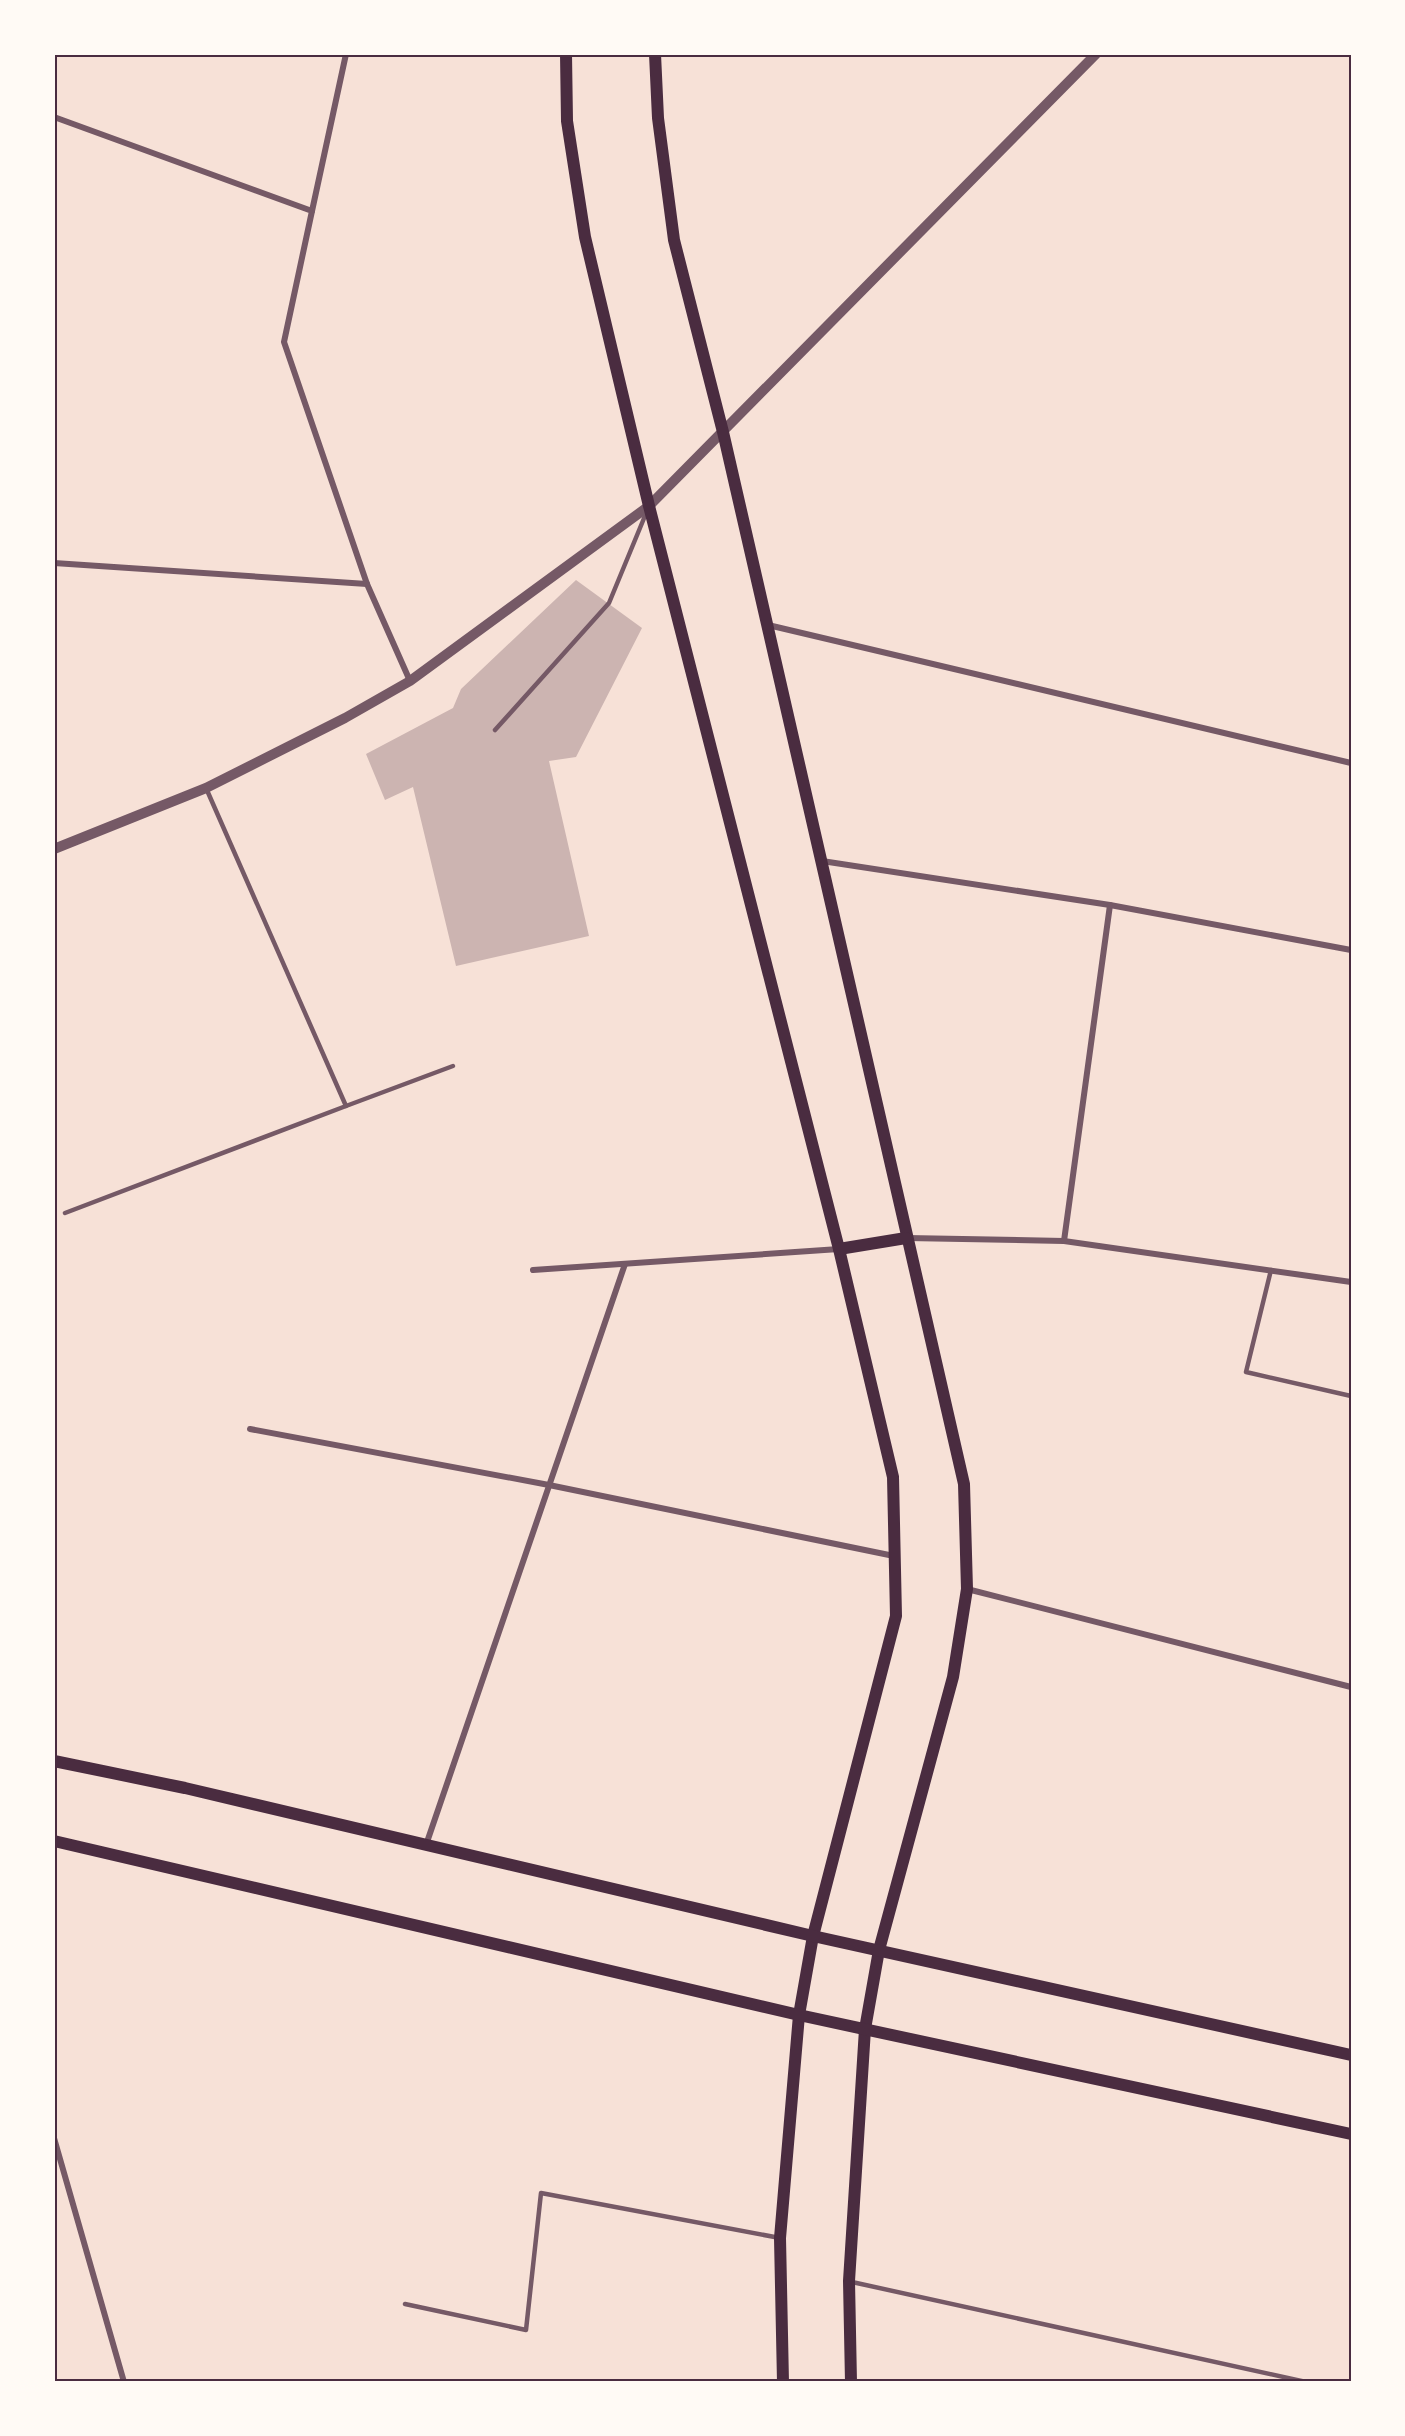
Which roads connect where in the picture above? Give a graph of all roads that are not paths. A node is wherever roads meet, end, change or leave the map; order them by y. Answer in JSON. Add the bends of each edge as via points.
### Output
{"nodes":[{"id":1,"x":346,"y":54,"type":"edge"},
{"id":2,"x":566,"y":54,"type":"edge"},
{"id":3,"x":655,"y":54,"type":"edge"},
{"id":4,"x":1096,"y":54,"type":"edge"},
{"id":5,"x":54,"y":117,"type":"edge"},
{"id":6,"x":312,"y":211,"type":"junction"},
{"id":7,"x":723,"y":432,"type":"junction"},
{"id":8,"x":649,"y":506,"type":"junction"},
{"id":9,"x":54,"y":562,"type":"edge"},
{"id":10,"x":367,"y":584,"type":"junction"},
{"id":11,"x":766,"y":624,"type":"junction"},
{"id":12,"x":410,"y":681,"type":"junction"},
{"id":13,"x":495,"y":730,"type":"dead end"},
{"id":14,"x":1351,"y":763,"type":"edge"},
{"id":15,"x":206,"y":788,"type":"junction"},
{"id":16,"x":54,"y":849,"type":"edge"},
{"id":17,"x":820,"y":861,"type":"junction"},
{"id":18,"x":1110,"y":905,"type":"junction"},
{"id":19,"x":1351,"y":950,"type":"edge"},
{"id":20,"x":453,"y":1066,"type":"dead end"},
{"id":21,"x":346,"y":1106,"type":"junction"},
{"id":22,"x":64,"y":1214,"type":"dead end"},
{"id":23,"x":906,"y":1238,"type":"junction"},
{"id":24,"x":1064,"y":1240,"type":"junction"},
{"id":25,"x":839,"y":1249,"type":"junction"},
{"id":26,"x":625,"y":1264,"type":"junction"},
{"id":27,"x":533,"y":1270,"type":"dead end"},
{"id":28,"x":1271,"y":1270,"type":"junction"},
{"id":29,"x":1351,"y":1282,"type":"edge"},
{"id":30,"x":1351,"y":1396,"type":"edge"},
{"id":31,"x":250,"y":1429,"type":"dead end"},
{"id":32,"x":549,"y":1485,"type":"junction"},
{"id":33,"x":896,"y":1557,"type":"junction"},
{"id":34,"x":967,"y":1589,"type":"junction"},
{"id":35,"x":1351,"y":1687,"type":"edge"},
{"id":36,"x":54,"y":1761,"type":"edge"},
{"id":37,"x":54,"y":1841,"type":"edge"},
{"id":38,"x":426,"y":1845,"type":"junction"},
{"id":39,"x":813,"y":1936,"type":"junction"},
{"id":40,"x":879,"y":1950,"type":"junction"},
{"id":41,"x":799,"y":2014,"type":"junction"},
{"id":42,"x":865,"y":2029,"type":"junction"},
{"id":43,"x":1351,"y":2055,"type":"edge"},
{"id":44,"x":1351,"y":2134,"type":"edge"},
{"id":45,"x":54,"y":2138,"type":"edge"},
{"id":46,"x":780,"y":2238,"type":"junction"},
{"id":47,"x":849,"y":2281,"type":"junction"},
{"id":48,"x":405,"y":2304,"type":"dead end"},
{"id":49,"x":124,"y":2382,"type":"edge"},
{"id":50,"x":783,"y":2382,"type":"edge"},
{"id":51,"x":851,"y":2382,"type":"edge"},
{"id":52,"x":1306,"y":2382,"type":"edge"}],
"edges":[{"from":1,"to":6,"type":"street"},
{"from":2,"to":8,"type":"main road","via":[[567,121],[585,237]]},
{"from":3,"to":7,"type":"main road","via":[[658,118],[674,240]]},
{"from":4,"to":7,"type":"street"},
{"from":5,"to":6,"type":"street"},
{"from":6,"to":10,"type":"street","via":[[284,342]]},
{"from":7,"to":8,"type":"street"},
{"from":7,"to":11,"type":"main road"},
{"from":8,"to":12,"type":"street"},
{"from":8,"to":13,"type":"lane","via":[[609,603]]},
{"from":8,"to":25,"type":"main road"},
{"from":9,"to":10,"type":"street"},
{"from":10,"to":12,"type":"street"},
{"from":11,"to":14,"type":"street"},
{"from":11,"to":17,"type":"main road"},
{"from":12,"to":15,"type":"street"},
{"from":15,"to":16,"type":"street"},
{"from":15,"to":21,"type":"lane"},
{"from":17,"to":18,"type":"street"},
{"from":17,"to":23,"type":"main road"},
{"from":18,"to":19,"type":"street"},
{"from":18,"to":24,"type":"street"},
{"from":20,"to":21,"type":"lane"},
{"from":21,"to":22,"type":"lane"},
{"from":23,"to":24,"type":"street"},
{"from":23,"to":25,"type":"main road"},
{"from":23,"to":34,"type":"main road","via":[[964,1484]]},
{"from":24,"to":28,"type":"street"},
{"from":25,"to":26,"type":"street"},
{"from":25,"to":33,"type":"main road","via":[[893,1478]]},
{"from":26,"to":27,"type":"street"},
{"from":26,"to":32,"type":"street"},
{"from":28,"to":29,"type":"street"},
{"from":28,"to":30,"type":"lane","via":[[1246,1372]]},
{"from":31,"to":32,"type":"street"},
{"from":32,"to":33,"type":"street"},
{"from":32,"to":38,"type":"street"},
{"from":33,"to":39,"type":"main road","via":[[896,1616]]},
{"from":34,"to":35,"type":"street"},
{"from":34,"to":40,"type":"main road","via":[[953,1677]]},
{"from":36,"to":38,"type":"main road"},
{"from":37,"to":41,"type":"main road"},
{"from":38,"to":39,"type":"main road"},
{"from":39,"to":40,"type":"main road"},
{"from":39,"to":41,"type":"main road"},
{"from":40,"to":42,"type":"main road"},
{"from":40,"to":43,"type":"main road"},
{"from":41,"to":42,"type":"main road"},
{"from":41,"to":46,"type":"main road"},
{"from":42,"to":44,"type":"main road"},
{"from":42,"to":47,"type":"main road"},
{"from":45,"to":49,"type":"street"},
{"from":46,"to":48,"type":"lane","via":[[541,2193],[526,2330]]},
{"from":46,"to":50,"type":"main road"},
{"from":47,"to":51,"type":"main road"},
{"from":47,"to":52,"type":"lane"}]}
